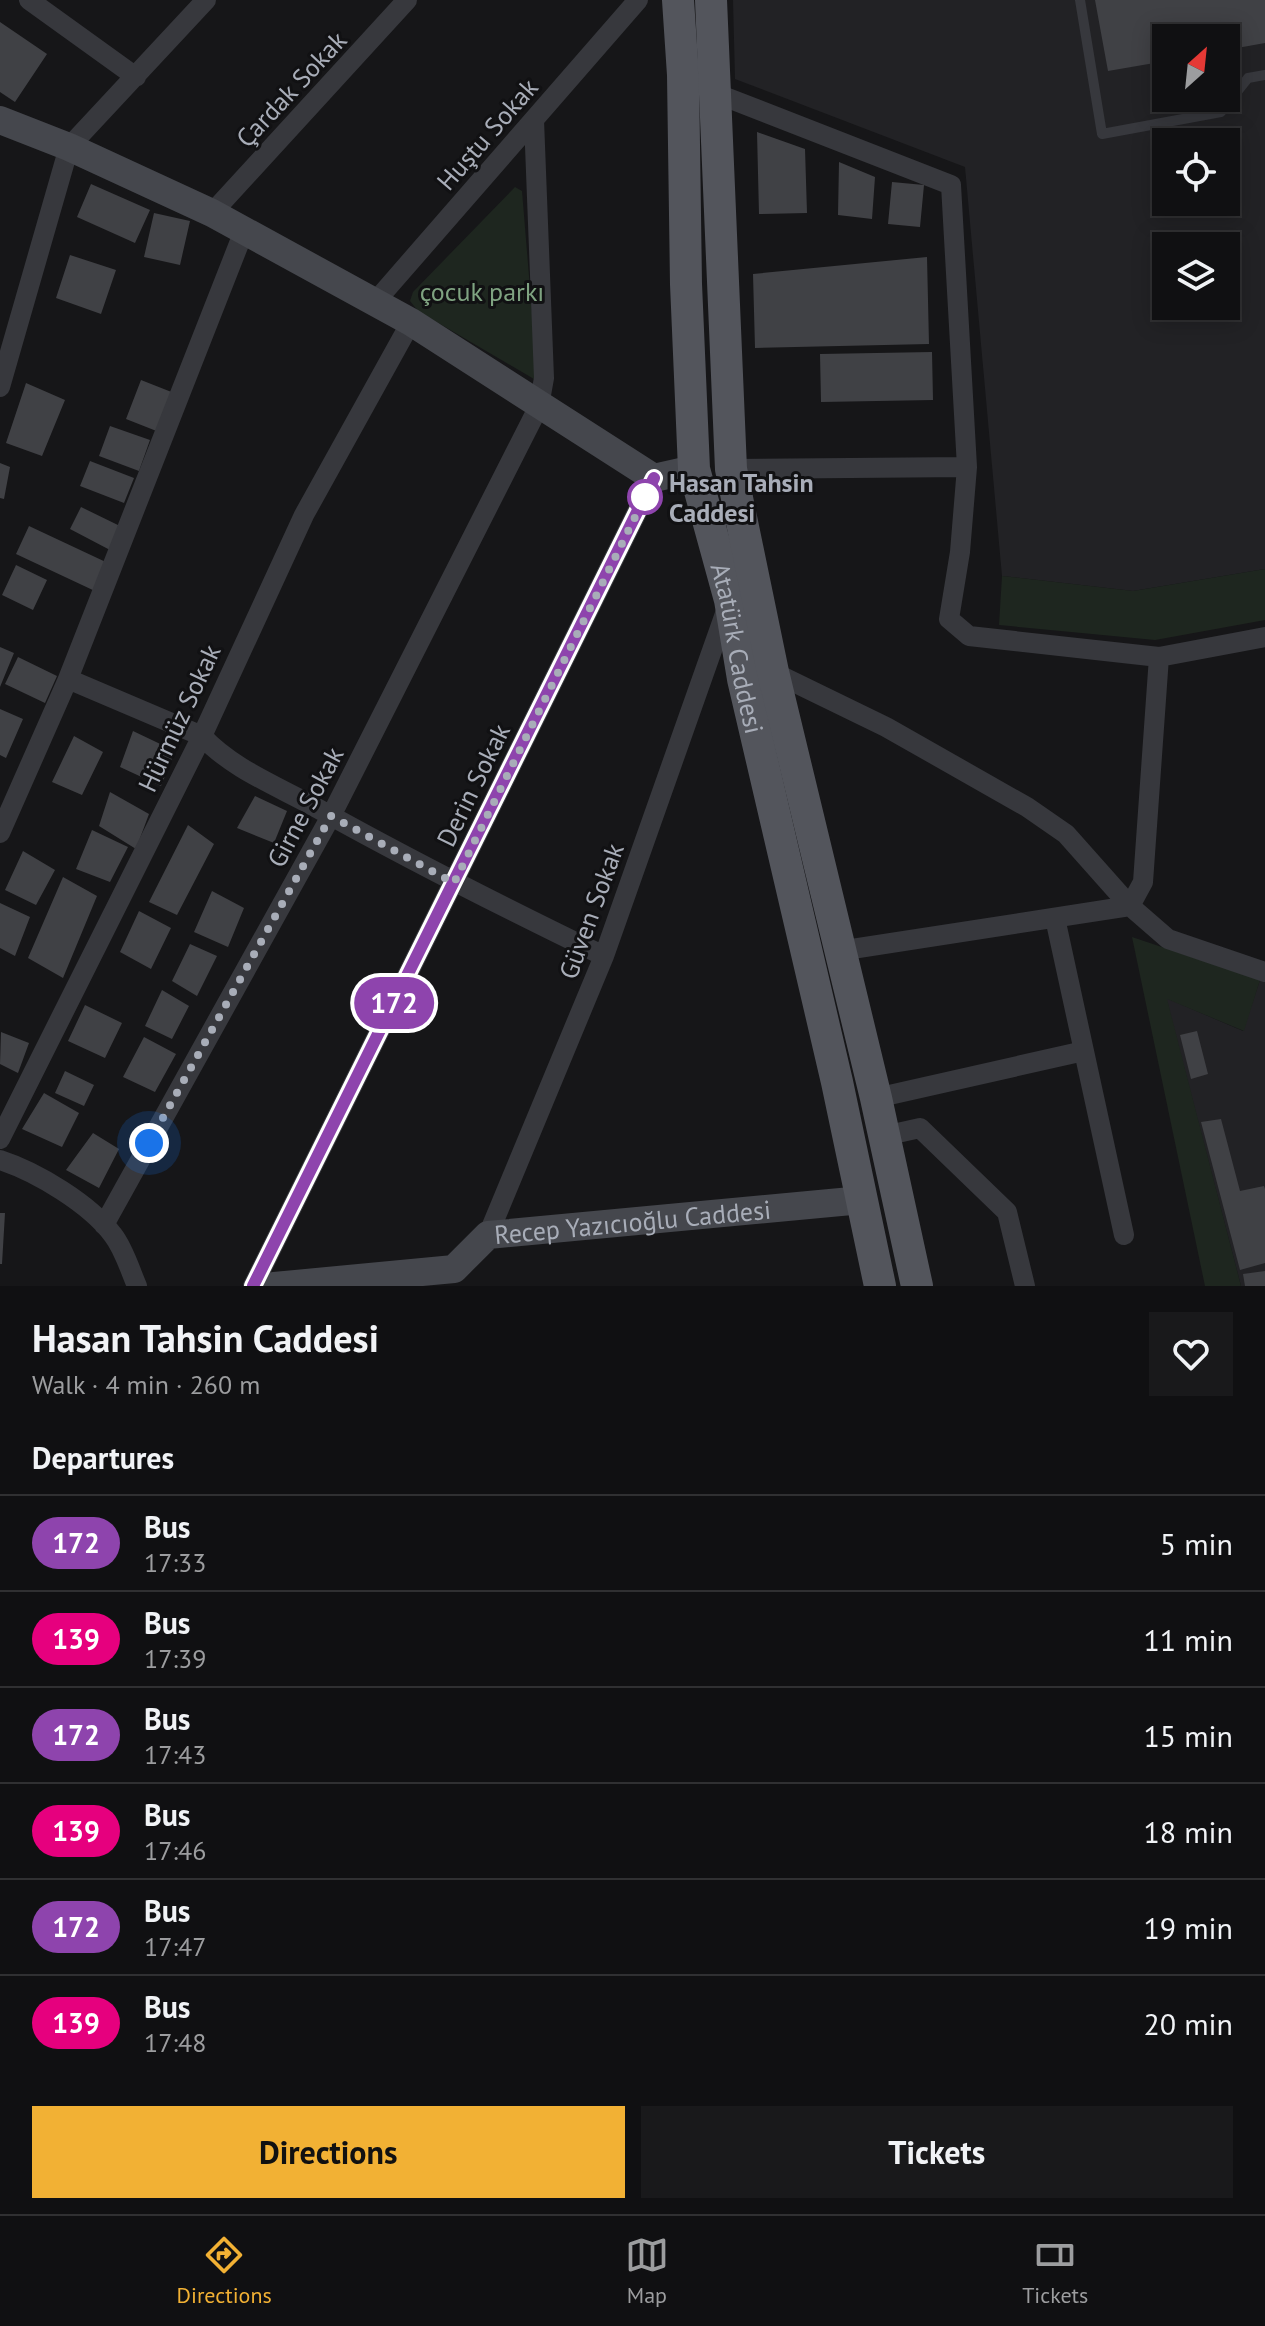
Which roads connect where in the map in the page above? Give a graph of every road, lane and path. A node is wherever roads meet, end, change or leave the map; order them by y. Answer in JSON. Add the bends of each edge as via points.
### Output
{"nodes":[{"id":1,"x":29,"y":0,"type":"edge"},
{"id":2,"x":206,"y":0,"type":"edge"},
{"id":3,"x":407,"y":0,"type":"edge"},
{"id":4,"x":678,"y":0,"type":"edge"},
{"id":5,"x":711,"y":0,"type":"edge"},
{"id":6,"x":1080,"y":0,"type":"edge"},
{"id":7,"x":631,"y":2,"type":"edge"},
{"id":8,"x":1265,"y":75,"type":"edge"},
{"id":9,"x":136,"y":77,"type":"junction"},
{"id":10,"x":715,"y":93,"type":"junction"},
{"id":11,"x":0,"y":120,"type":"edge"},
{"id":12,"x":534,"y":120,"type":"junction"},
{"id":13,"x":69,"y":147,"type":"junction"},
{"id":14,"x":212,"y":213,"type":"junction"},
{"id":15,"x":244,"y":231,"type":"junction"},
{"id":16,"x":375,"y":302,"type":"junction"},
{"id":17,"x":411,"y":322,"type":"junction"},
{"id":18,"x":0,"y":387,"type":"edge"},
{"id":19,"x":539,"y":406,"type":"junction"},
{"id":20,"x":967,"y":467,"type":"junction"},
{"id":21,"x":694,"y":469,"type":"junction"},
{"id":22,"x":731,"y":469,"type":"junction"},
{"id":23,"x":654,"y":478,"type":"junction"},
{"id":24,"x":730,"y":600,"type":"junction"},
{"id":25,"x":1265,"y":637,"type":"edge"},
{"id":26,"x":1159,"y":657,"type":"junction"},
{"id":27,"x":773,"y":672,"type":"junction"},
{"id":28,"x":68,"y":679,"type":"junction"},
{"id":29,"x":202,"y":736,"type":"junction"},
{"id":30,"x":331,"y":816,"type":"junction"},
{"id":31,"x":0,"y":833,"type":"edge"},
{"id":32,"x":454,"y":883,"type":"junction"},
{"id":33,"x":1130,"y":906,"type":"junction"},
{"id":34,"x":1055,"y":918,"type":"junction"},
{"id":35,"x":839,"y":951,"type":"junction"},
{"id":36,"x":604,"y":956,"type":"junction"},
{"id":37,"x":1265,"y":972,"type":"edge"},
{"id":38,"x":1084,"y":1051,"type":"junction"},
{"id":39,"x":876,"y":1098,"type":"junction"},
{"id":40,"x":884,"y":1136,"type":"junction"},
{"id":41,"x":0,"y":1139,"type":"edge"},
{"id":42,"x":0,"y":1160,"type":"edge"},
{"id":43,"x":862,"y":1200,"type":"junction"},
{"id":44,"x":104,"y":1225,"type":"junction"},
{"id":45,"x":488,"y":1235,"type":"junction"},
{"id":46,"x":1124,"y":1235,"type":"dead end"},
{"id":47,"x":454,"y":1278,"type":"edge"},
{"id":48,"x":375,"y":1281,"type":"edge"},
{"id":49,"x":137,"y":1286,"type":"edge"},
{"id":50,"x":253,"y":1286,"type":"edge"},
{"id":51,"x":274,"y":1286,"type":"edge"},
{"id":52,"x":880,"y":1286,"type":"edge"},
{"id":53,"x":917,"y":1286,"type":"edge"},
{"id":54,"x":1025,"y":1286,"type":"edge"}],
"edges":[{"from":1,"to":9,"type":"street"},
{"from":2,"to":9,"type":"street"},
{"from":3,"to":14,"type":"street","name":"Çardak Sokak"},
{"from":4,"to":21,"type":"main road","name":"Atatürk Caddesi"},
{"from":5,"to":10,"type":"main road"},
{"from":6,"to":8,"type":"lane","via":[[1102,134],[1221,112],[1248,78]]},
{"from":7,"to":12,"type":"street","name":"Huştu Sokak"},
{"from":9,"to":13,"type":"street"},
{"from":10,"to":20,"type":"street","via":[[951,185]]},
{"from":10,"to":22,"type":"main road"},
{"from":11,"to":13,"type":"street"},
{"from":12,"to":16,"type":"street","name":"Huştu Sokak"},
{"from":12,"to":19,"type":"street","via":[[544,378]]},
{"from":13,"to":14,"type":"street"},
{"from":13,"to":18,"type":"street"},
{"from":14,"to":15,"type":"street"},
{"from":15,"to":16,"type":"street"},
{"from":15,"to":28,"type":"street"},
{"from":16,"to":17,"type":"street"},
{"from":17,"to":19,"type":"street"},
{"from":17,"to":29,"type":"street","name":"Hürmüz Sokak","via":[[304,515]]},
{"from":19,"to":23,"type":"street"},
{"from":19,"to":30,"type":"street","name":"Girne Sokak"},
{"from":20,"to":22,"type":"street"},
{"from":20,"to":26,"type":"street","via":[[949,619],[969,636]]},
{"from":21,"to":23,"type":"street"},
{"from":21,"to":24,"type":"main road","name":"Atatürk Caddesi"},
{"from":22,"to":27,"type":"main road"},
{"from":23,"to":32,"type":"street","name":"Derin Sokak"},
{"from":24,"to":36,"type":"street","name":"Güven Sokak"},
{"from":24,"to":43,"type":"main road","name":"Atatürk Caddesi","via":[[743,679]]},
{"from":25,"to":26,"type":"street"},
{"from":26,"to":33,"type":"street","via":[[1143,882]]},
{"from":27,"to":33,"type":"street","via":[[886,727],[1027,807],[1066,834]]},
{"from":27,"to":35,"type":"main road"},
{"from":28,"to":29,"type":"street"},
{"from":28,"to":31,"type":"street"},
{"from":29,"to":30,"type":"street","via":[[218,754]]},
{"from":29,"to":41,"type":"street","name":"Hürmüz Sokak"},
{"from":30,"to":32,"type":"street"},
{"from":30,"to":44,"type":"street","name":"Girne Sokak"},
{"from":32,"to":36,"type":"street"},
{"from":32,"to":50,"type":"street","name":"Derin Sokak"},
{"from":33,"to":34,"type":"street"},
{"from":33,"to":37,"type":"street","via":[[1168,939]]},
{"from":34,"to":35,"type":"street"},
{"from":34,"to":38,"type":"street"},
{"from":35,"to":39,"type":"main road"},
{"from":36,"to":45,"type":"street","name":"Güven Sokak"},
{"from":38,"to":39,"type":"street"},
{"from":38,"to":46,"type":"street"},
{"from":39,"to":40,"type":"main road"},
{"from":40,"to":53,"type":"main road"},
{"from":40,"to":54,"type":"street","via":[[920,1128],[1007,1212]]},
{"from":42,"to":44,"type":"street","via":[[83,1205]]},
{"from":43,"to":45,"type":"street","name":"Recep Yazıcıoğlu Caddesi"},
{"from":43,"to":52,"type":"main road","name":"Atatürk Caddesi"},
{"from":44,"to":49,"type":"street","via":[[115,1236]]},
{"from":45,"to":47,"type":"street","name":"Recep Yazıcıoğlu Caddesi"},
{"from":47,"to":48,"type":"street","name":"Recep Yazıcıoğlu Caddesi"},
{"from":48,"to":51,"type":"street","name":"Recep Yazıcıoğlu Caddesi"}]}
